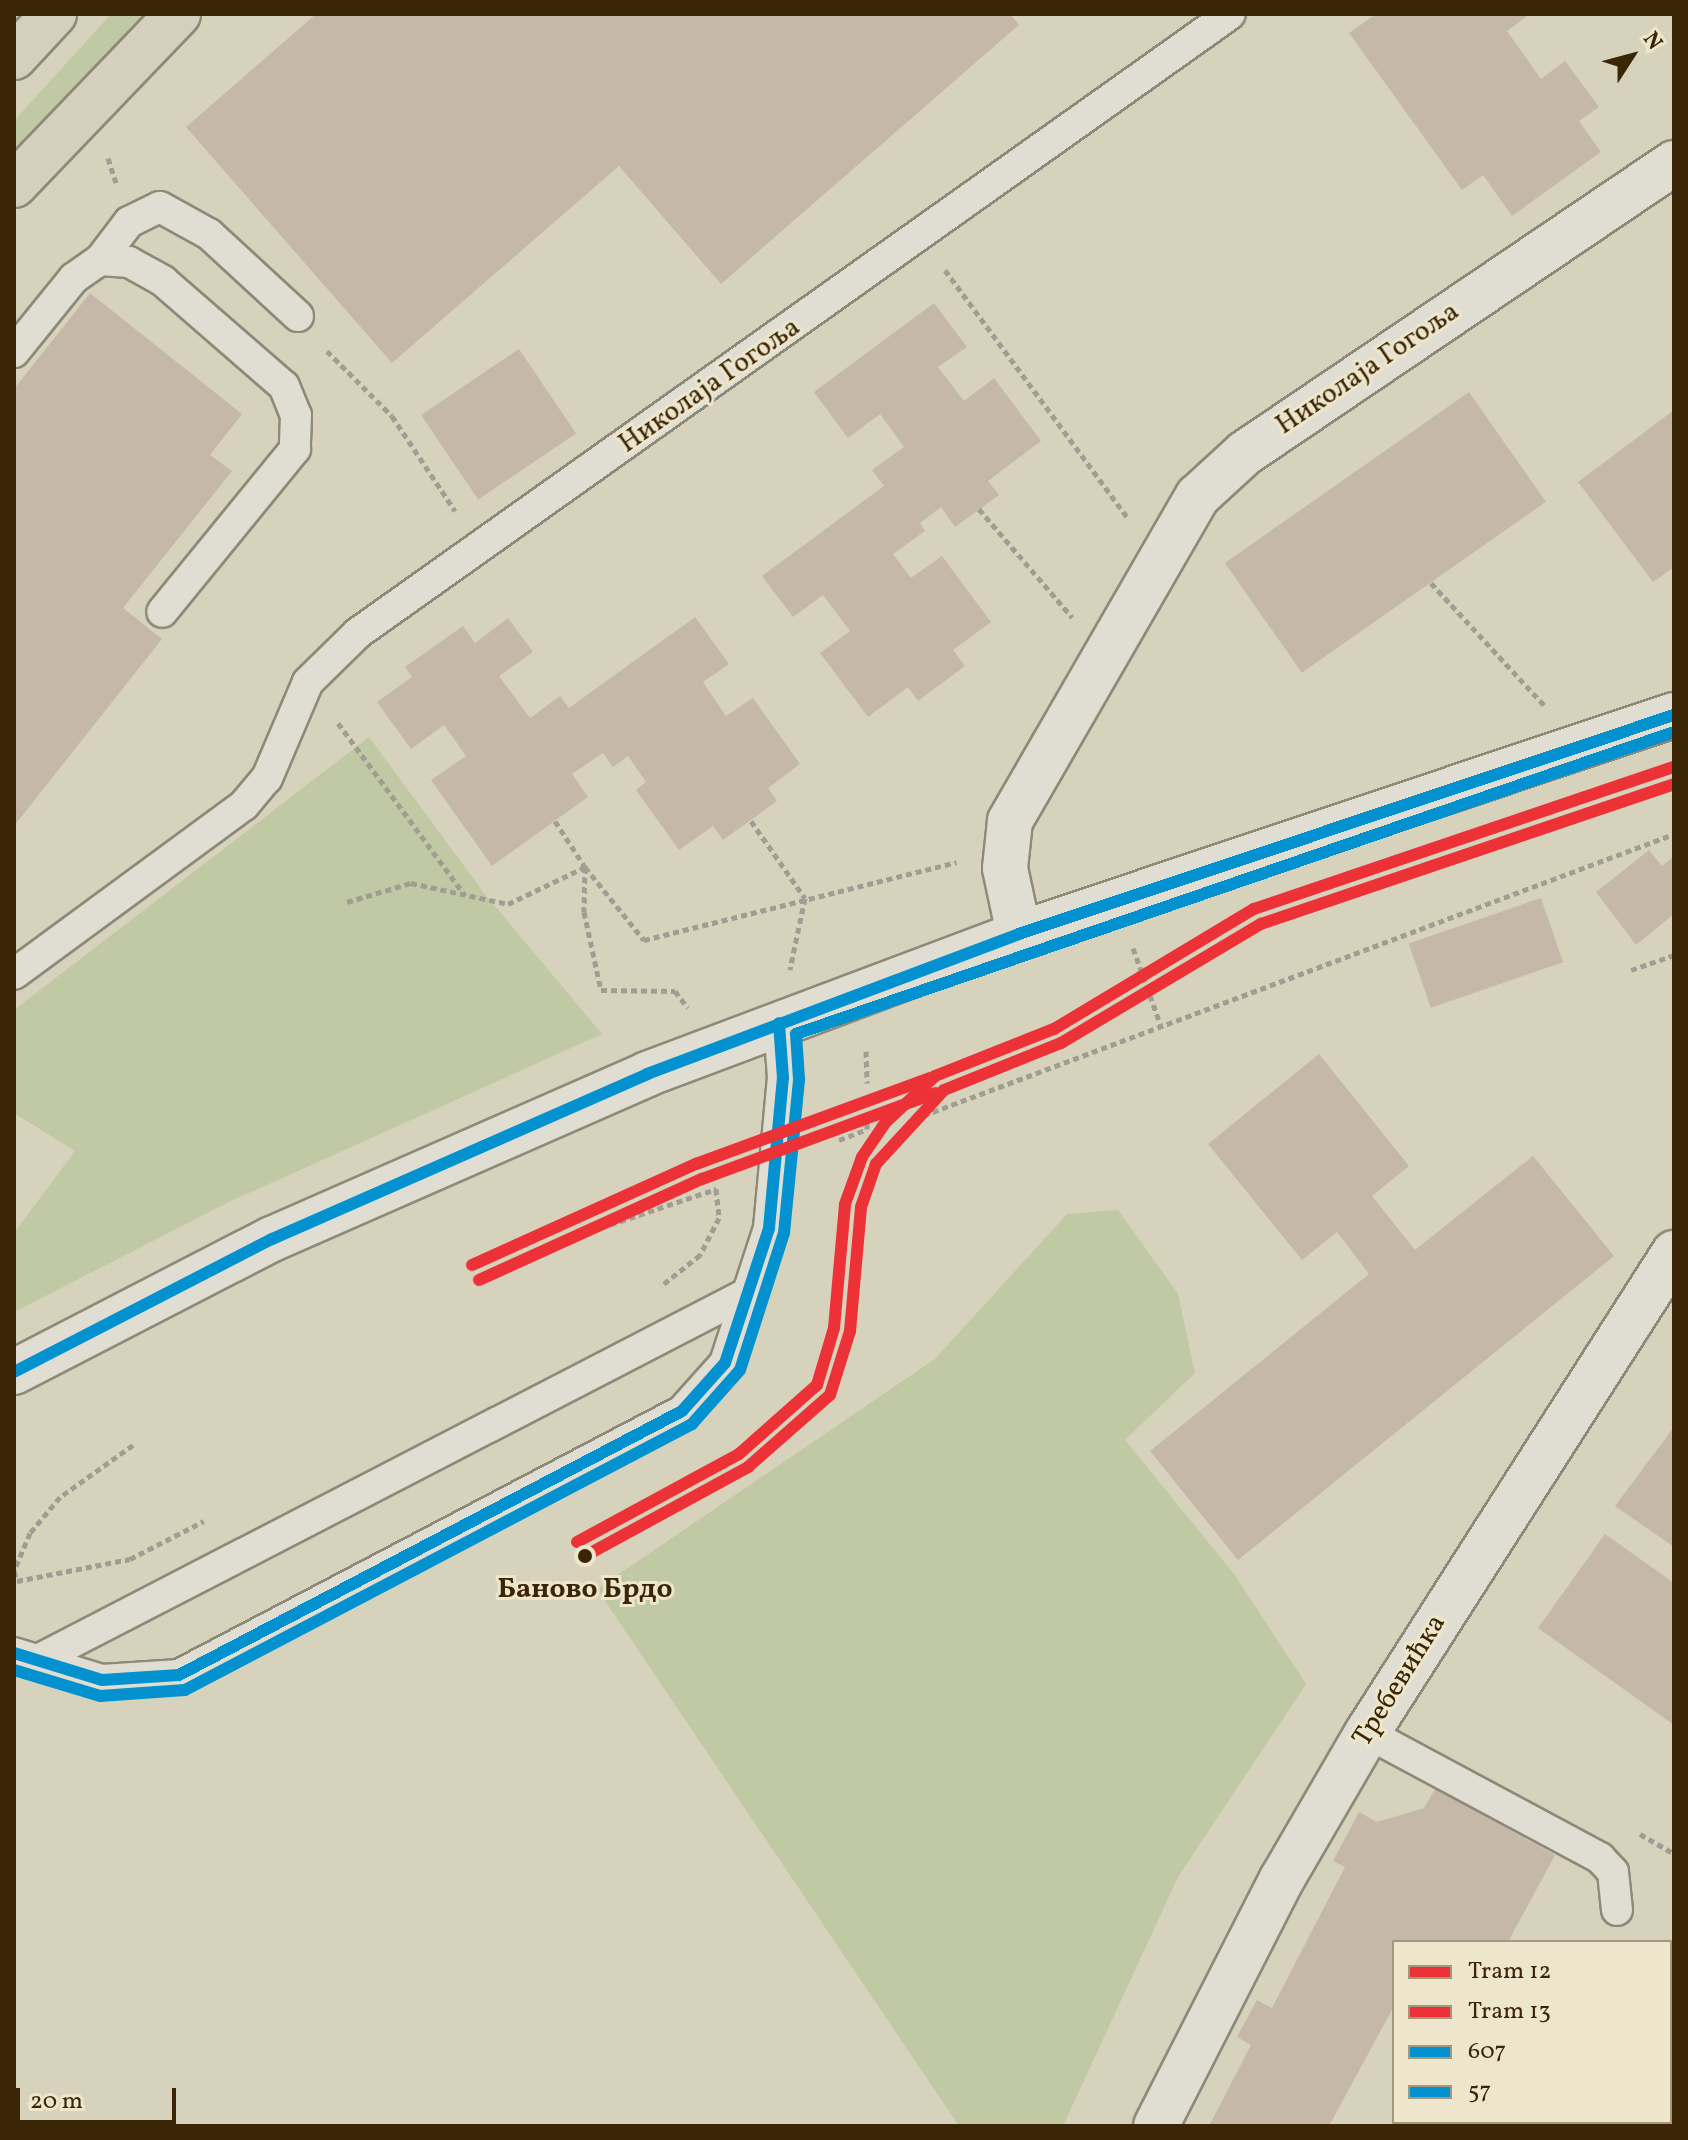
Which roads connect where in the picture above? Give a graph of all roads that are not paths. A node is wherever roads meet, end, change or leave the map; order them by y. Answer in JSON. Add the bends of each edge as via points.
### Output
{"nodes":[{"id":1,"x":54,"y":14,"type":"edge"},
{"id":2,"x":178,"y":14,"type":"edge"},
{"id":3,"x":1230,"y":14,"type":"edge"},
{"id":4,"x":14,"y":57,"type":"edge"},
{"id":5,"x":1674,"y":163,"type":"edge"},
{"id":6,"x":14,"y":185,"type":"edge"},
{"id":7,"x":100,"y":260,"type":"junction"},
{"id":8,"x":298,"y":316,"type":"dead end"},
{"id":9,"x":14,"y":352,"type":"edge"},
{"id":10,"x":162,"y":612,"type":"dead end"},
{"id":11,"x":1674,"y":715,"type":"edge"},
{"id":12,"x":1019,"y":934,"type":"junction"},
{"id":13,"x":14,"y":974,"type":"edge"},
{"id":14,"x":779,"y":1023,"type":"junction"},
{"id":15,"x":1674,"y":1253,"type":"edge"},
{"id":16,"x":750,"y":1292,"type":"junction"},
{"id":17,"x":14,"y":1372,"type":"edge"},
{"id":18,"x":23,"y":1658,"type":"edge"},
{"id":19,"x":1367,"y":1733,"type":"junction"},
{"id":20,"x":1617,"y":1910,"type":"dead end"},
{"id":21,"x":1156,"y":2126,"type":"edge"}],
"edges":[{"from":1,"to":4,"type":"main road"},
{"from":2,"to":6,"type":"main road"},
{"from":3,"to":13,"type":"lane","name":"Николаја Гогоља","via":[[358,633],[308,682],[267,778],[244,805]]},
{"from":5,"to":12,"type":"street","name":"Николаја Гогоља","via":[[1245,453],[1198,496],[1010,821],[1005,868]]},
{"from":7,"to":8,"type":"lane","via":[[129,222],[160,207],[209,234]]},
{"from":7,"to":9,"type":"lane","via":[[74,278]]},
{"from":7,"to":10,"type":"lane","via":[[129,262],[163,281],[284,386],[296,415],[295,449]]},
{"from":11,"to":12,"type":"street"},
{"from":12,"to":14,"type":"street"},
{"from":14,"to":16,"type":"lane","via":[[777,1170]]},
{"from":14,"to":17,"type":"street","via":[[384,1187]]},
{"from":15,"to":19,"type":"street","name":"Требевићка"},
{"from":16,"to":18,"type":"lane"},
{"from":16,"to":18,"type":"lane","via":[[725,1363],[682,1411],[179,1675],[102,1680]]},
{"from":19,"to":20,"type":"lane","via":[[1600,1858],[1616,1881]]},
{"from":19,"to":21,"type":"street","name":"Требевићка","via":[[1282,1879]]}]}
